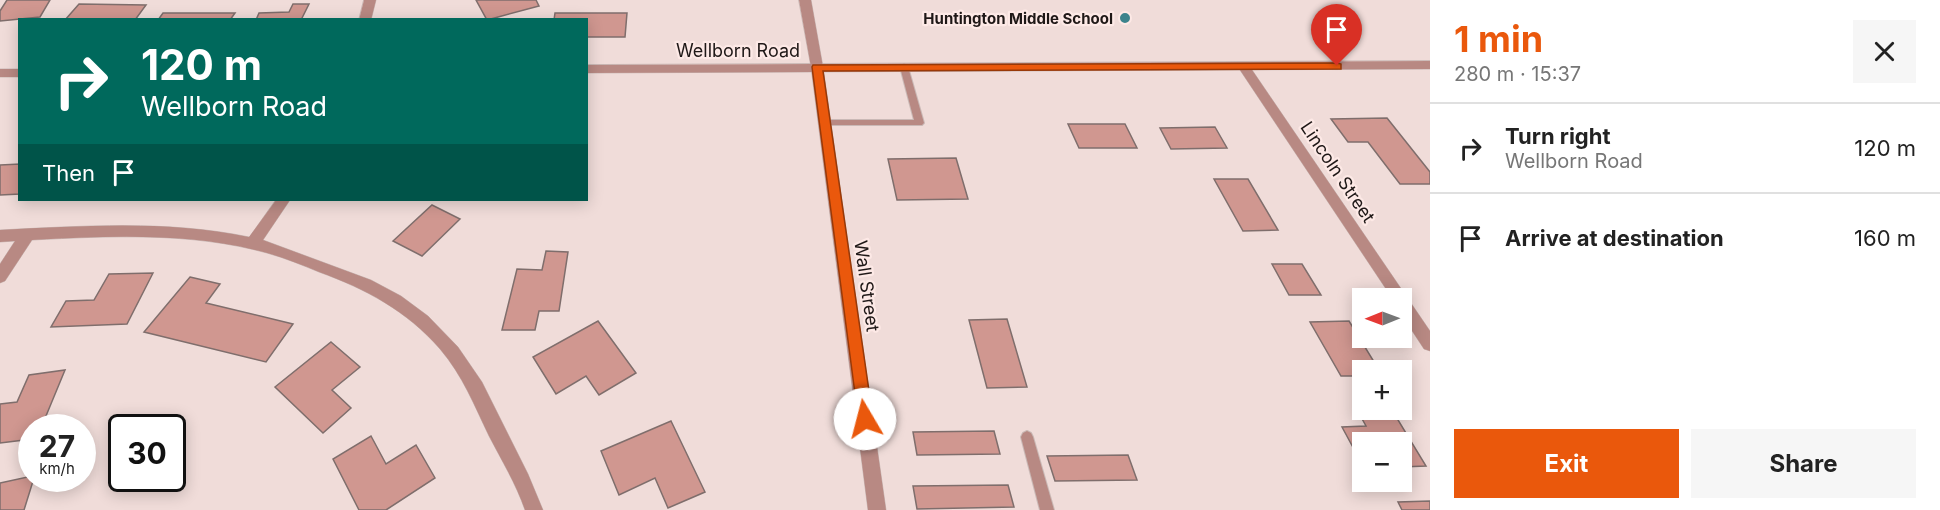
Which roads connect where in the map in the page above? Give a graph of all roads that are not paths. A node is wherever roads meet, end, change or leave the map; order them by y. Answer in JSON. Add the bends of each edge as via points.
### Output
{"nodes":[{"id":1,"x":370,"y":0,"type":"edge"},
{"id":2,"x":805,"y":0,"type":"edge"},
{"id":3,"x":366,"y":18,"type":"edge"},
{"id":4,"x":1430,"y":65,"type":"edge"},
{"id":5,"x":817,"y":67,"type":"junction"},
{"id":6,"x":904,"y":67,"type":"junction"},
{"id":7,"x":1244,"y":68,"type":"junction"},
{"id":8,"x":588,"y":69,"type":"edge"},
{"id":9,"x":18,"y":73,"type":"edge"},
{"id":10,"x":0,"y":74,"type":"edge"},
{"id":11,"x":825,"y":123,"type":"junction"},
{"id":12,"x":282,"y":201,"type":"edge"},
{"id":13,"x":27,"y":235,"type":"junction"},
{"id":14,"x":0,"y":236,"type":"edge"},
{"id":15,"x":252,"y":244,"type":"junction"},
{"id":16,"x":0,"y":277,"type":"edge"},
{"id":17,"x":1392,"y":288,"type":"edge"},
{"id":18,"x":1412,"y":318,"type":"edge"},
{"id":19,"x":1430,"y":344,"type":"edge"},
{"id":20,"x":1027,"y":437,"type":"dead end"},
{"id":21,"x":534,"y":510,"type":"edge"},
{"id":22,"x":877,"y":510,"type":"edge"},
{"id":23,"x":1047,"y":510,"type":"edge"}],
"edges":[{"from":1,"to":3,"type":"street"},
{"from":2,"to":5,"type":"street","name":"Wall Street"},
{"from":4,"to":7,"type":"street","name":"Wellborn Road"},
{"from":5,"to":6,"type":"street","name":"Wellborn Road"},
{"from":5,"to":8,"type":"street","name":"Wellborn Road"},
{"from":5,"to":11,"type":"street","name":"Wall Street"},
{"from":6,"to":7,"type":"street","name":"Wellborn Road"},
{"from":6,"to":11,"type":"lane","via":[[919,123]]},
{"from":7,"to":17,"type":"street","name":"Lincoln Street"},
{"from":9,"to":10,"type":"street"},
{"from":11,"to":22,"type":"street","name":"Wall Street"},
{"from":12,"to":15,"type":"street"},
{"from":13,"to":14,"type":"street"},
{"from":13,"to":15,"type":"street","via":[[152,232]]},
{"from":13,"to":16,"type":"street"},
{"from":15,"to":21,"type":"street","via":[[349,276],[398,303],[434,331],[476,388],[517,467]]},
{"from":18,"to":19,"type":"street","name":"Lincoln Street"},
{"from":20,"to":23,"type":"lane"}]}
